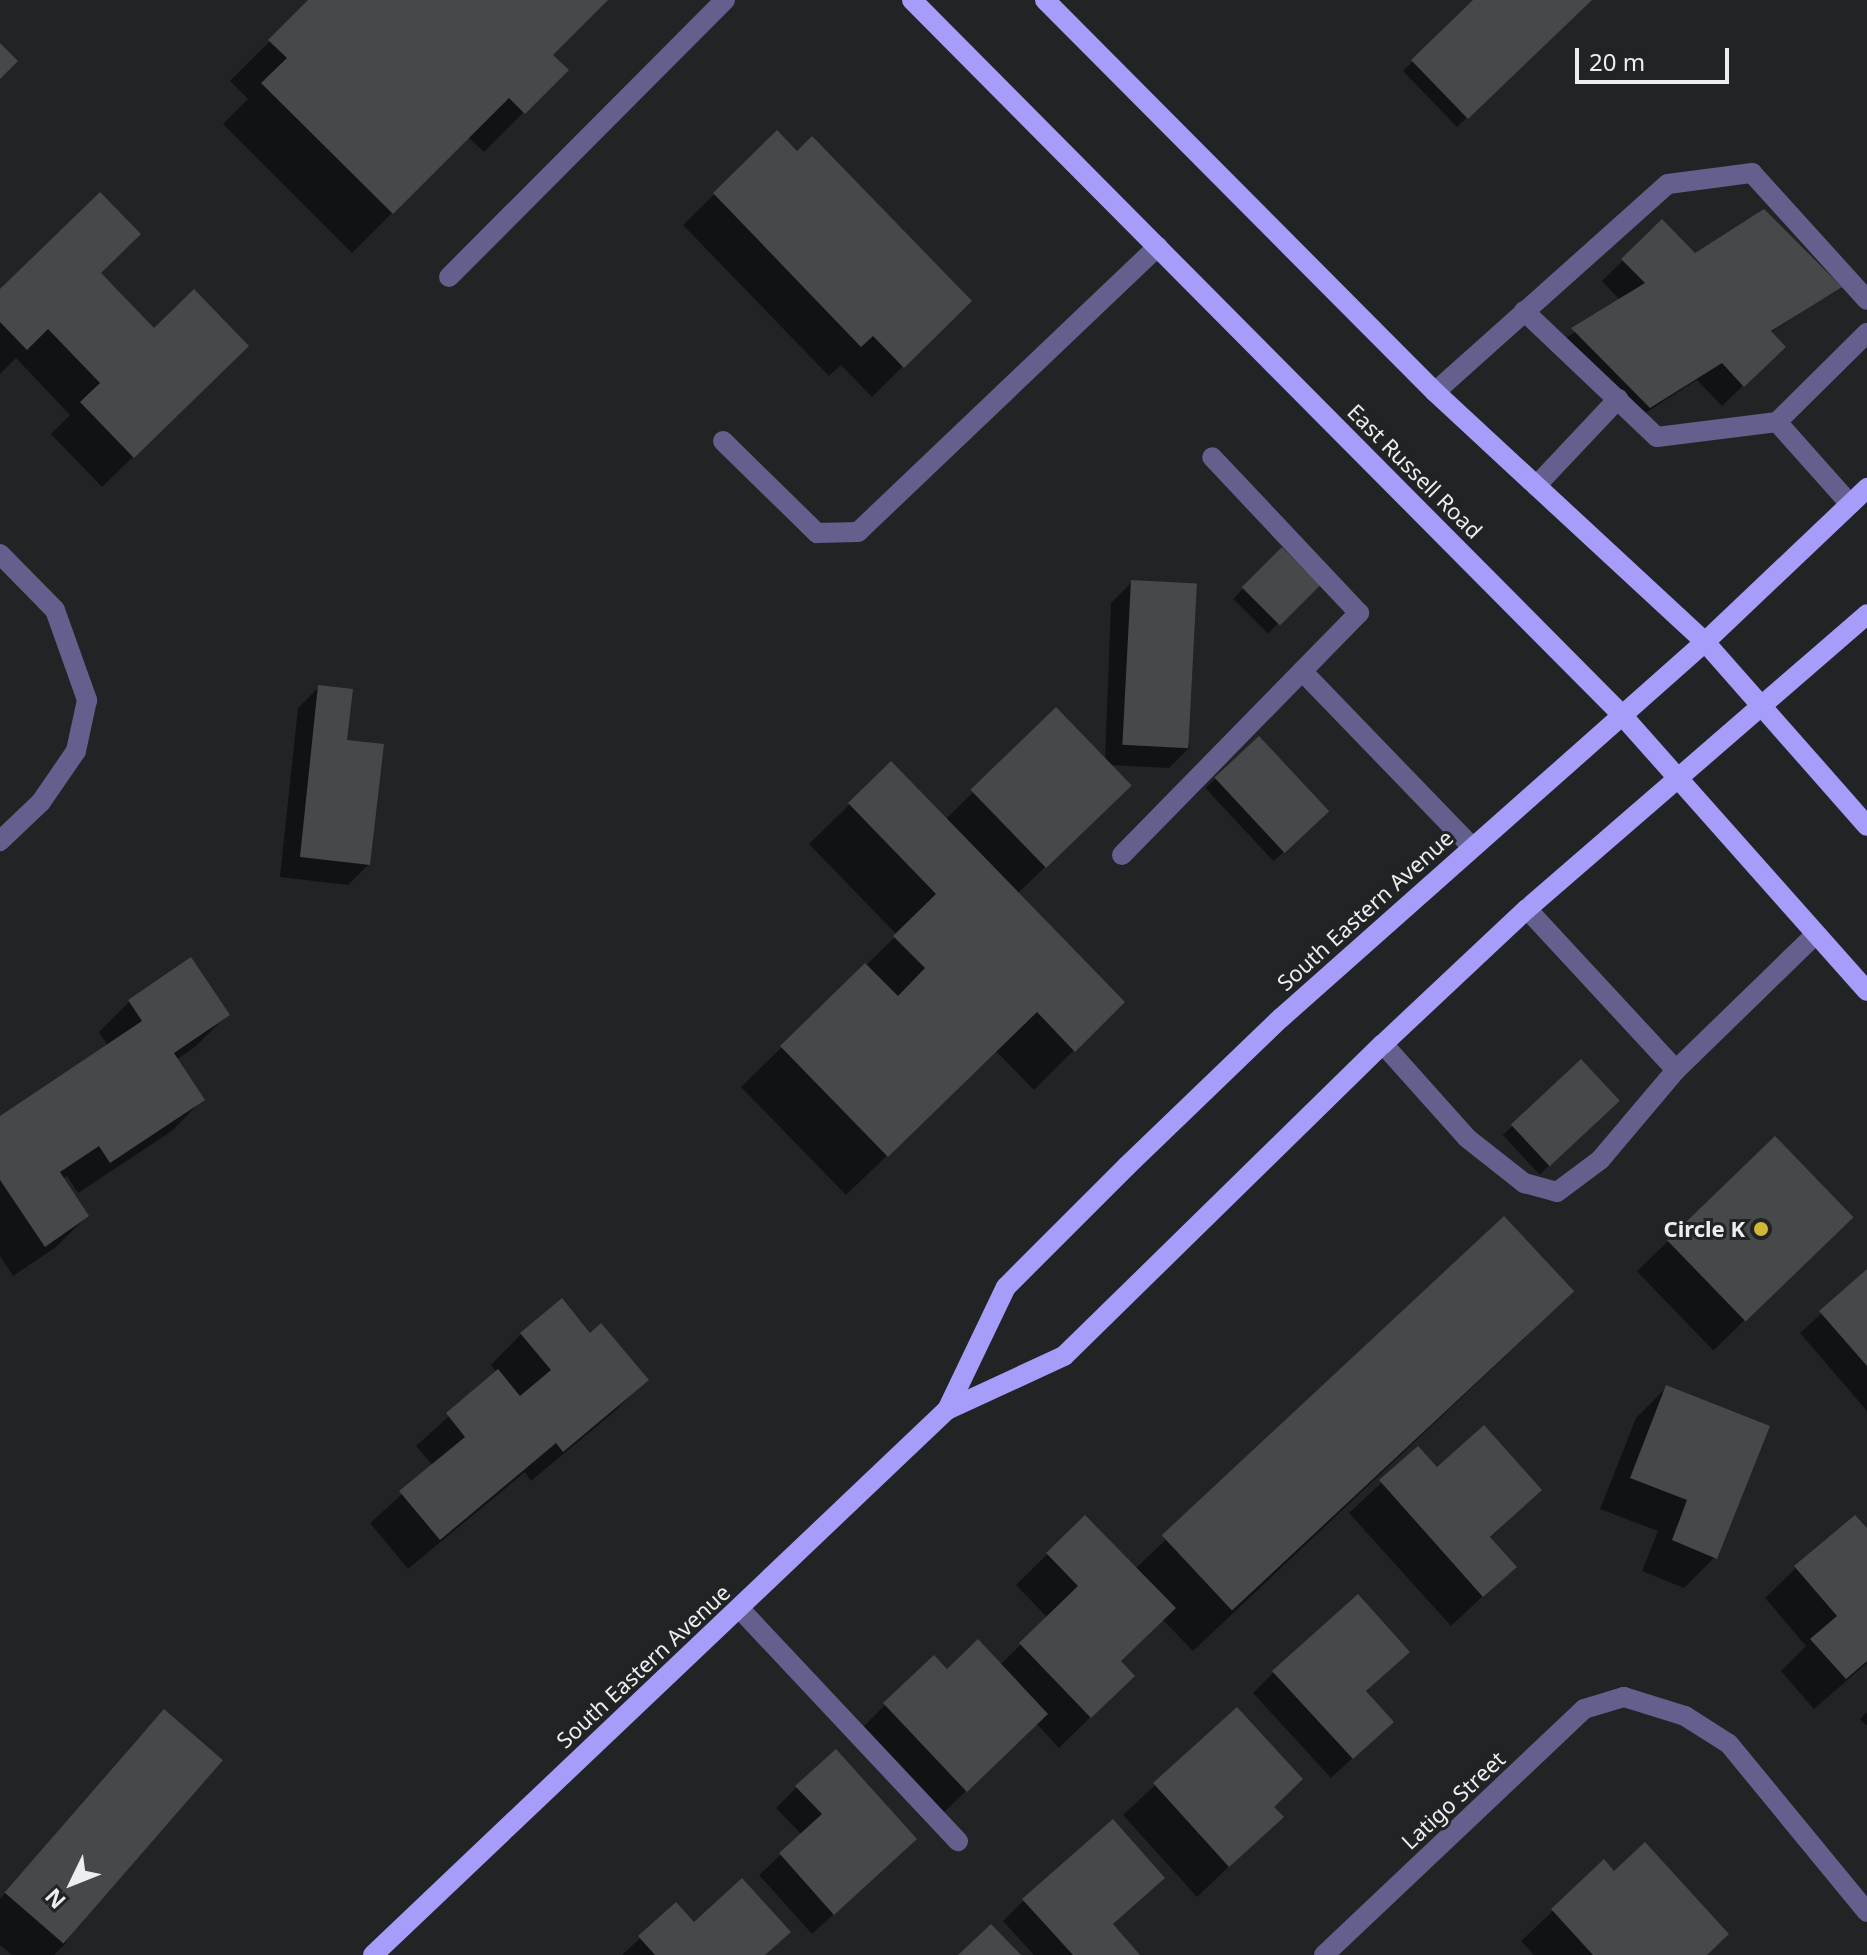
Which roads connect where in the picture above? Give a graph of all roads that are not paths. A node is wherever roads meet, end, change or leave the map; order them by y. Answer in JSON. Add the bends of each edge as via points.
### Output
{"nodes":[{"id":1,"x":725,"y":0,"type":"edge"},
{"id":2,"x":912,"y":0,"type":"edge"},
{"id":3,"x":1045,"y":0,"type":"edge"},
{"id":4,"x":1158,"y":246,"type":"junction"},
{"id":5,"x":449,"y":277,"type":"dead end"},
{"id":6,"x":1867,"y":300,"type":"edge"},
{"id":7,"x":1524,"y":311,"type":"junction"},
{"id":8,"x":1867,"y":333,"type":"edge"},
{"id":9,"x":1435,"y":392,"type":"junction"},
{"id":10,"x":1618,"y":399,"type":"junction"},
{"id":11,"x":1777,"y":422,"type":"junction"},
{"id":12,"x":723,"y":441,"type":"dead end"},
{"id":13,"x":1212,"y":457,"type":"dead end"},
{"id":14,"x":1536,"y":486,"type":"junction"},
{"id":15,"x":1867,"y":488,"type":"edge"},
{"id":16,"x":1850,"y":504,"type":"junction"},
{"id":17,"x":0,"y":554,"type":"edge"},
{"id":18,"x":1867,"y":614,"type":"edge"},
{"id":19,"x":1705,"y":642,"type":"junction"},
{"id":20,"x":1303,"y":672,"type":"junction"},
{"id":21,"x":1760,"y":706,"type":"junction"},
{"id":22,"x":1621,"y":714,"type":"junction"},
{"id":23,"x":1677,"y":775,"type":"junction"},
{"id":24,"x":1867,"y":826,"type":"edge"},
{"id":25,"x":0,"y":841,"type":"edge"},
{"id":26,"x":1472,"y":847,"type":"junction"},
{"id":27,"x":1122,"y":855,"type":"dead end"},
{"id":28,"x":1527,"y":909,"type":"junction"},
{"id":29,"x":1816,"y":934,"type":"junction"},
{"id":30,"x":1867,"y":991,"type":"edge"},
{"id":31,"x":1383,"y":1044,"type":"junction"},
{"id":32,"x":1676,"y":1070,"type":"junction"},
{"id":33,"x":947,"y":1410,"type":"junction"},
{"id":34,"x":739,"y":1608,"type":"junction"},
{"id":35,"x":958,"y":1841,"type":"dead end"},
{"id":36,"x":1867,"y":1912,"type":"edge"},
{"id":37,"x":373,"y":1955,"type":"edge"},
{"id":38,"x":1324,"y":1955,"type":"edge"}],
"edges":[{"from":1,"to":5,"type":"street"},
{"from":2,"to":4,"type":"main road","name":"East Russell Road"},
{"from":3,"to":9,"type":"main road"},
{"from":4,"to":12,"type":"street","via":[[858,532],[817,533]]},
{"from":4,"to":22,"type":"main road","name":"East Russell Road"},
{"from":6,"to":7,"type":"street","via":[[1752,173],[1668,184]]},
{"from":7,"to":9,"type":"street"},
{"from":7,"to":10,"type":"street"},
{"from":8,"to":11,"type":"street"},
{"from":9,"to":14,"type":"main road"},
{"from":10,"to":11,"type":"street","via":[[1657,437]]},
{"from":10,"to":14,"type":"street"},
{"from":11,"to":16,"type":"street"},
{"from":13,"to":20,"type":"street","via":[[1359,613]]},
{"from":14,"to":19,"type":"main road"},
{"from":15,"to":16,"type":"main road","name":"South Eastern Avenue"},
{"from":16,"to":19,"type":"main road","name":"South Eastern Avenue"},
{"from":17,"to":25,"type":"street","via":[[55,610],[87,700],[76,751],[41,802]]},
{"from":18,"to":21,"type":"main road","name":"South Eastern Avenue"},
{"from":19,"to":21,"type":"main road"},
{"from":19,"to":22,"type":"main road","name":"South Eastern Avenue"},
{"from":20,"to":26,"type":"street"},
{"from":20,"to":27,"type":"street"},
{"from":21,"to":23,"type":"main road","name":"South Eastern Avenue"},
{"from":21,"to":24,"type":"main road"},
{"from":22,"to":23,"type":"main road","name":"East Russell Road"},
{"from":22,"to":26,"type":"main road","name":"South Eastern Avenue"},
{"from":23,"to":28,"type":"main road","name":"South Eastern Avenue"},
{"from":23,"to":29,"type":"main road","name":"East Russell Road"},
{"from":26,"to":33,"type":"main road","name":"South Eastern Avenue","via":[[1281,1018],[1006,1287]]},
{"from":28,"to":31,"type":"main road","name":"South Eastern Avenue"},
{"from":28,"to":32,"type":"street"},
{"from":29,"to":30,"type":"main road","name":"East Russell Road"},
{"from":29,"to":32,"type":"street"},
{"from":31,"to":32,"type":"street","via":[[1467,1138],[1524,1183],[1557,1192],[1600,1160]]},
{"from":31,"to":33,"type":"main road","name":"South Eastern Avenue","via":[[1064,1356]]},
{"from":33,"to":34,"type":"main road","name":"South Eastern Avenue"},
{"from":34,"to":35,"type":"street"},
{"from":34,"to":37,"type":"main road","name":"South Eastern Avenue"},
{"from":36,"to":38,"type":"street","name":"Latigo Street","via":[[1729,1744],[1685,1716],[1624,1697],[1584,1709]]}]}
